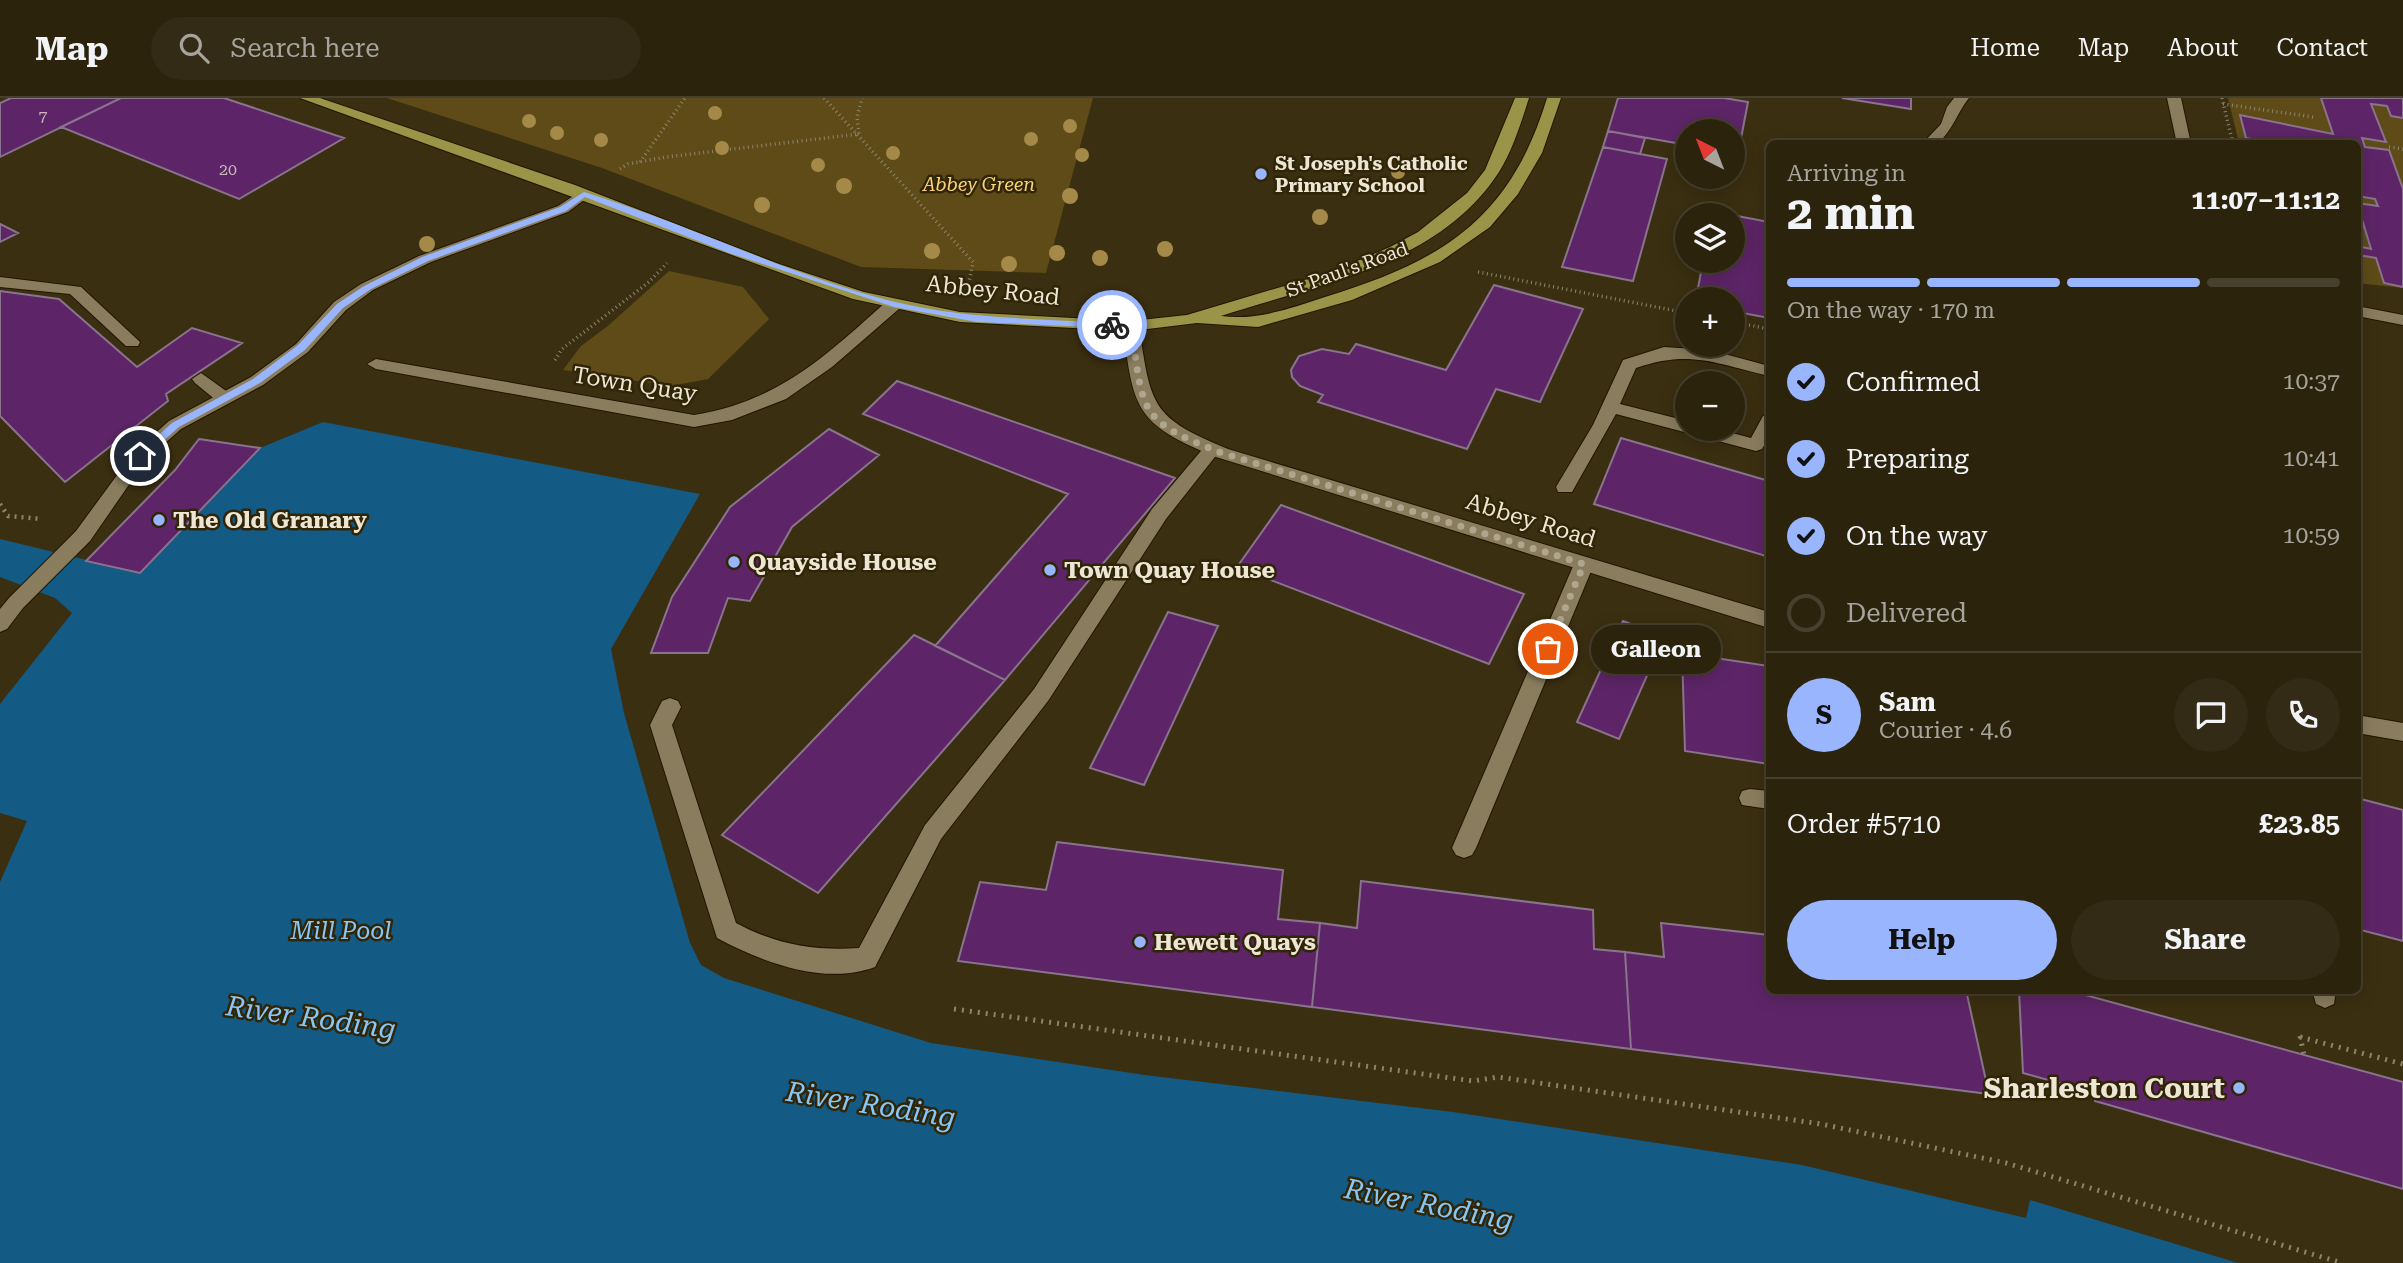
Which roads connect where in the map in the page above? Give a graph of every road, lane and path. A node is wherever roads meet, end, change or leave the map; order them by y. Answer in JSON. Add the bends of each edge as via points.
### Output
{"nodes":[{"id":1,"x":307,"y":98,"type":"edge"},
{"id":2,"x":685,"y":98,"type":"edge"},
{"id":3,"x":824,"y":98,"type":"edge"},
{"id":4,"x":862,"y":98,"type":"edge"},
{"id":5,"x":1522,"y":98,"type":"edge"},
{"id":6,"x":1554,"y":98,"type":"edge"},
{"id":7,"x":1962,"y":98,"type":"edge"},
{"id":8,"x":2174,"y":98,"type":"edge"},
{"id":9,"x":2222,"y":98,"type":"edge"},
{"id":10,"x":2223,"y":104,"type":"junction"},
{"id":11,"x":2313,"y":117,"type":"dead end"},
{"id":12,"x":859,"y":134,"type":"junction"},
{"id":13,"x":1933,"y":140,"type":"edge"},
{"id":14,"x":2183,"y":140,"type":"edge"},
{"id":15,"x":2232,"y":140,"type":"edge"},
{"id":16,"x":2389,"y":147,"type":"dead end"},
{"id":17,"x":2403,"y":149,"type":"edge"},
{"id":18,"x":640,"y":162,"type":"junction"},
{"id":19,"x":611,"y":174,"type":"dead end"},
{"id":20,"x":584,"y":194,"type":"junction"},
{"id":21,"x":674,"y":255,"type":"dead end"},
{"id":22,"x":1465,"y":270,"type":"dead end"},
{"id":23,"x":0,"y":282,"type":"edge"},
{"id":24,"x":969,"y":283,"type":"dead end"},
{"id":25,"x":894,"y":304,"type":"junction"},
{"id":26,"x":1675,"y":311,"type":"edge"},
{"id":27,"x":2361,"y":312,"type":"edge"},
{"id":28,"x":1194,"y":318,"type":"junction"},
{"id":29,"x":2403,"y":320,"type":"edge"},
{"id":30,"x":1131,"y":326,"type":"junction"},
{"id":31,"x":132,"y":342,"type":"dead end"},
{"id":32,"x":376,"y":364,"type":"dead end"},
{"id":33,"x":551,"y":366,"type":"dead end"},
{"id":34,"x":1766,"y":370,"type":"edge"},
{"id":35,"x":201,"y":379,"type":"dead end"},
{"id":36,"x":223,"y":397,"type":"junction"},
{"id":37,"x":1610,"y":407,"type":"junction"},
{"id":38,"x":1675,"y":424,"type":"edge"},
{"id":39,"x":1766,"y":426,"type":"edge"},
{"id":40,"x":1741,"y":441,"type":"edge"},
{"id":41,"x":1212,"y":449,"type":"junction"},
{"id":42,"x":1565,"y":487,"type":"dead end"},
{"id":43,"x":1584,"y":564,"type":"junction"},
{"id":44,"x":1766,"y":619,"type":"edge"},
{"id":45,"x":0,"y":624,"type":"edge"},
{"id":46,"x":670,"y":707,"type":"dead end"},
{"id":47,"x":2361,"y":725,"type":"edge"},
{"id":48,"x":2403,"y":732,"type":"edge"},
{"id":49,"x":1464,"y":848,"type":"dead end"},
{"id":50,"x":954,"y":1009,"type":"dead end"},
{"id":51,"x":2300,"y":1037,"type":"dead end"},
{"id":52,"x":2403,"y":1064,"type":"edge"},
{"id":53,"x":2342,"y":1263,"type":"edge"}],
"edges":[{"from":1,"to":20,"type":"main road","name":"Abbey Road"},
{"from":2,"to":18,"type":"path"},
{"from":3,"to":12,"type":"path"},
{"from":4,"to":12,"type":"path"},
{"from":5,"to":28,"type":"main road","name":"St Paul's Road","via":[[1491,172],[1473,194],[1402,248],[1306,286]]},
{"from":6,"to":28,"type":"main road","name":"St Paul's Road","via":[[1541,144],[1503,205],[1436,256],[1371,287],[1250,324]]},
{"from":7,"to":13,"type":"street","via":[[1948,125]]},
{"from":8,"to":14,"type":"street"},
{"from":9,"to":10,"type":"path"},
{"from":10,"to":11,"type":"path"},
{"from":10,"to":15,"type":"path"},
{"from":12,"to":18,"type":"path"},
{"from":12,"to":24,"type":"path","via":[[973,262]]},
{"from":16,"to":17,"type":"path"},
{"from":18,"to":19,"type":"path"},
{"from":20,"to":25,"type":"main road","name":"Abbey Road","via":[[732,251]]},
{"from":20,"to":36,"type":"street","via":[[563,209],[425,259],[368,288],[340,306],[302,348],[257,381]]},
{"from":21,"to":33,"type":"path","via":[[649,282],[562,349]]},
{"from":22,"to":26,"type":"path"},
{"from":23,"to":31,"type":"street","via":[[75,290]]},
{"from":25,"to":30,"type":"main road","name":"Abbey Road","via":[[977,319]]},
{"from":25,"to":32,"type":"street","name":"Town Quay","via":[[804,382],[757,408],[727,418],[694,421]]},
{"from":27,"to":29,"type":"street"},
{"from":28,"to":30,"type":"main road","name":"St Paul's Road"},
{"from":30,"to":41,"type":"street","name":"Abbey Road","via":[[1148,413],[1176,435]]},
{"from":34,"to":37,"type":"street","via":[[1710,355],[1664,352],[1629,364]]},
{"from":35,"to":36,"type":"street"},
{"from":36,"to":45,"type":"street","via":[[175,425],[140,456],[83,536]]},
{"from":37,"to":38,"type":"street"},
{"from":37,"to":42,"type":"street"},
{"from":39,"to":40,"type":"street","via":[[1756,445]]},
{"from":41,"to":43,"type":"street","name":"Abbey Road"},
{"from":41,"to":46,"type":"street","via":[[1158,514],[1041,695],[933,832],[866,959],[823,963],[755,947],[726,930],[661,724]]},
{"from":43,"to":44,"type":"street","name":"Abbey Road"},
{"from":43,"to":49,"type":"street"},
{"from":47,"to":48,"type":"street"},
{"from":50,"to":53,"type":"path","via":[[1473,1081],[1498,1077],[1821,1124],[2033,1170]]},
{"from":51,"to":52,"type":"path"}]}
